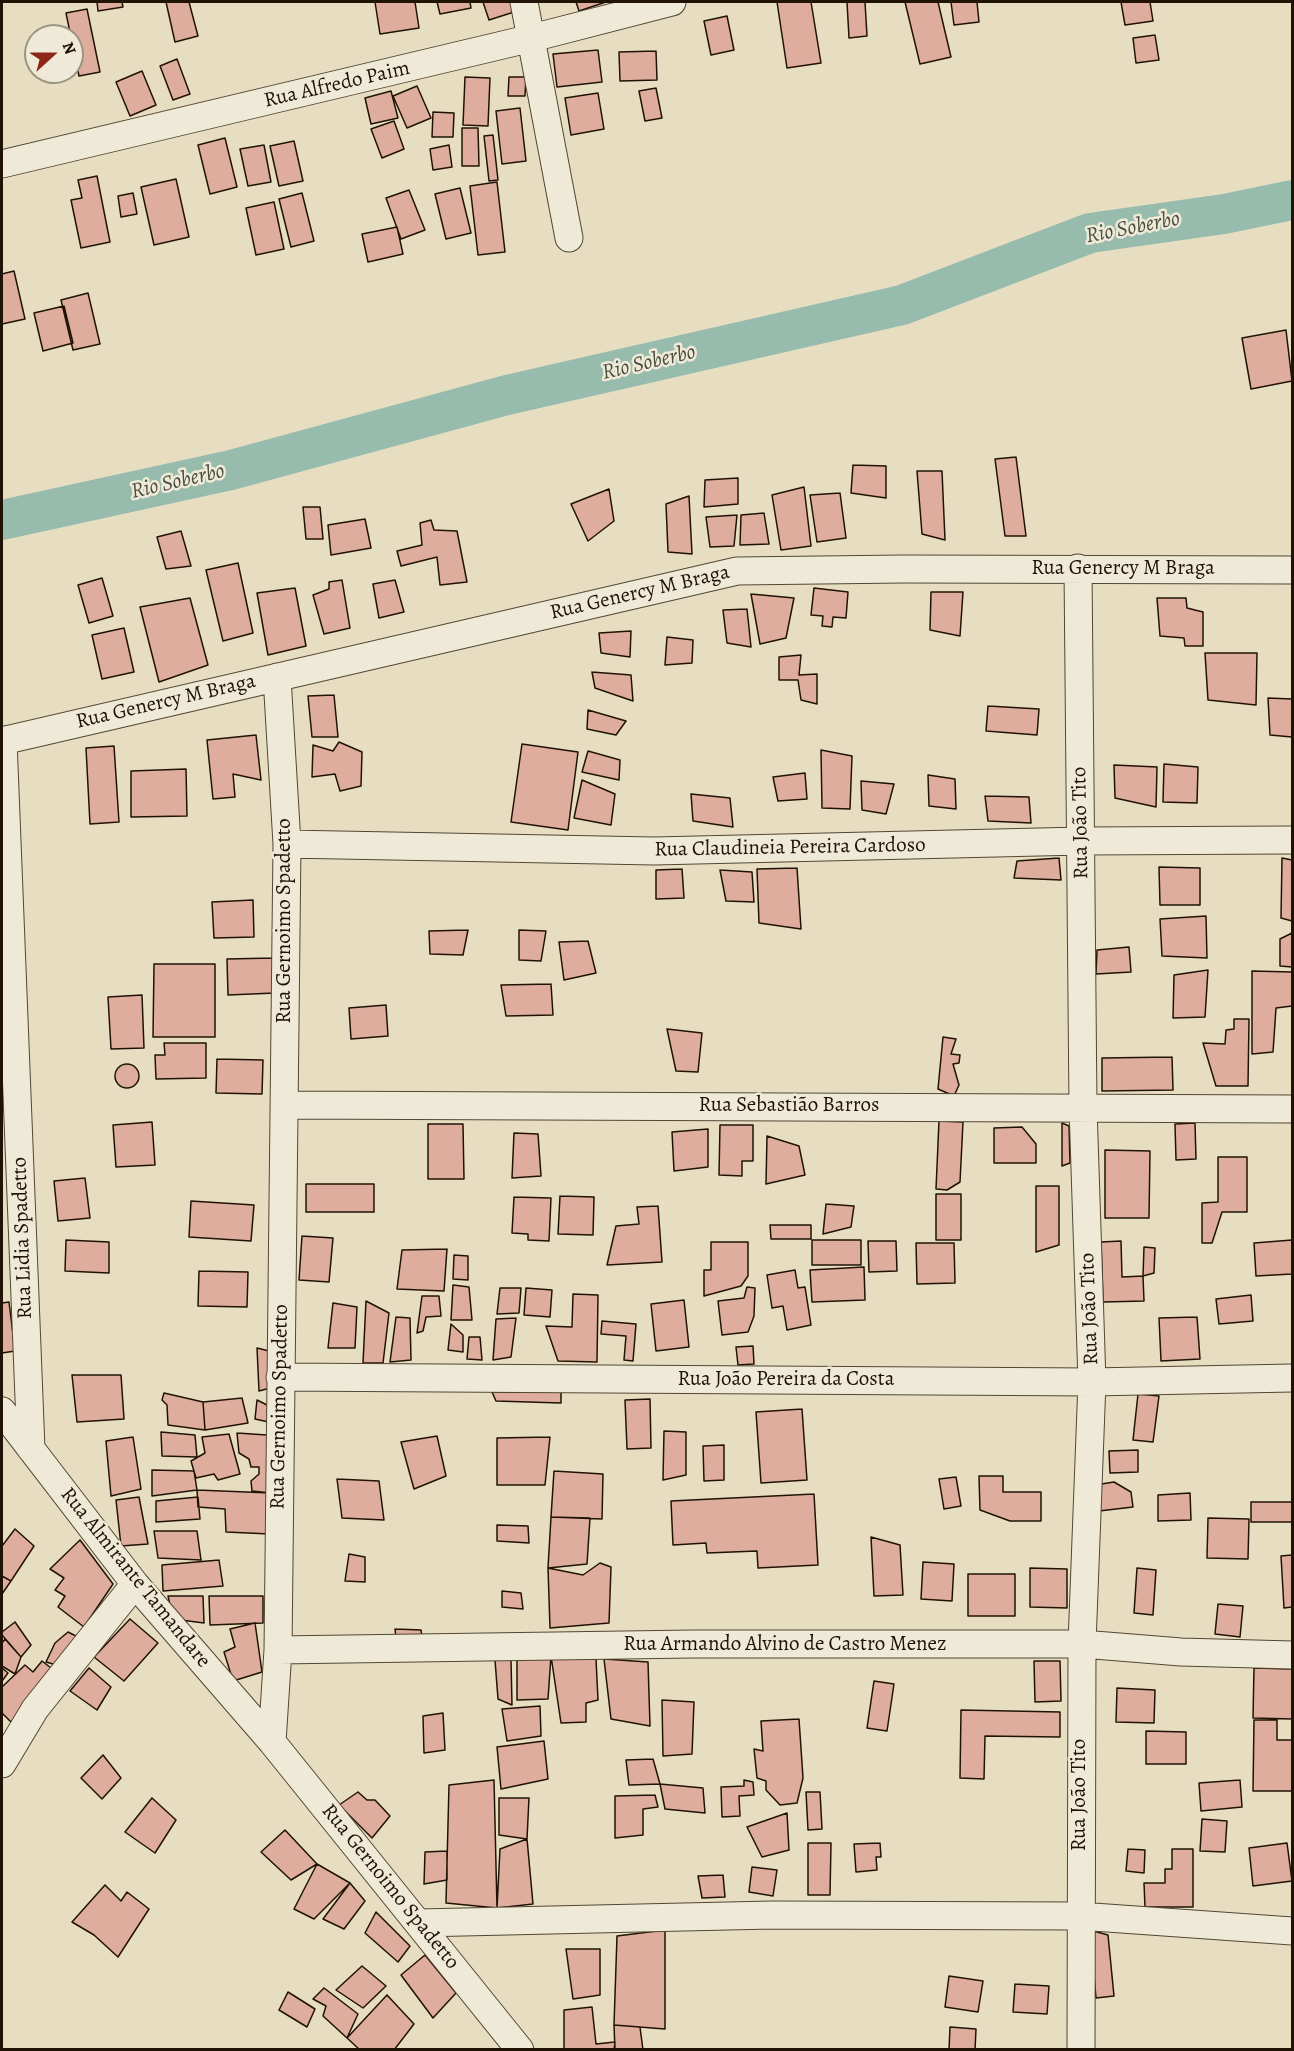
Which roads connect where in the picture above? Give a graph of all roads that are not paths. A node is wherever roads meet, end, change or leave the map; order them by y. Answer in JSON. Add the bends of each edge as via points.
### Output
{"nodes":[{"id":1,"x":524,"y":2,"type":"edge"},
{"id":2,"x":672,"y":2,"type":"edge"},
{"id":3,"x":532,"y":38,"type":"junction"},
{"id":4,"x":2,"y":164,"type":"edge"},
{"id":5,"x":569,"y":238,"type":"dead end"},
{"id":6,"x":1078,"y":568,"type":"junction"},
{"id":7,"x":1293,"y":570,"type":"edge"},
{"id":8,"x":277,"y":677,"type":"junction"},
{"id":9,"x":2,"y":740,"type":"edge"},
{"id":10,"x":1293,"y":840,"type":"edge"},
{"id":11,"x":1082,"y":841,"type":"junction"},
{"id":12,"x":287,"y":844,"type":"junction"},
{"id":13,"x":285,"y":1105,"type":"junction"},
{"id":14,"x":1083,"y":1107,"type":"junction"},
{"id":15,"x":1293,"y":1109,"type":"edge"},
{"id":16,"x":280,"y":1377,"type":"junction"},
{"id":17,"x":1293,"y":1378,"type":"edge"},
{"id":18,"x":1092,"y":1382,"type":"junction"},
{"id":19,"x":2,"y":1411,"type":"edge"},
{"id":20,"x":31,"y":1449,"type":"junction"},
{"id":21,"x":135,"y":1584,"type":"junction"},
{"id":22,"x":1082,"y":1644,"type":"junction"},
{"id":23,"x":278,"y":1650,"type":"junction"},
{"id":24,"x":1293,"y":1655,"type":"edge"},
{"id":25,"x":272,"y":1742,"type":"junction"},
{"id":26,"x":2,"y":1764,"type":"edge"},
{"id":27,"x":1079,"y":1916,"type":"junction"},
{"id":28,"x":419,"y":1923,"type":"junction"},
{"id":29,"x":1293,"y":1931,"type":"edge"},
{"id":30,"x":520,"y":2049,"type":"edge"},
{"id":31,"x":1081,"y":2049,"type":"edge"}],
"edges":[{"from":1,"to":3,"type":"street"},
{"from":2,"to":3,"type":"street","name":"Rua Alfredo Paim"},
{"from":3,"to":4,"type":"street","name":"Rua Alfredo Paim"},
{"from":3,"to":5,"type":"street"},
{"from":6,"to":7,"type":"street","name":"Rua Genercy M Braga"},
{"from":6,"to":8,"type":"street","name":"Rua Genercy M Braga","via":[[737,571]]},
{"from":6,"to":11,"type":"street","name":"Rua João Tito"},
{"from":8,"to":9,"type":"street","name":"Rua Genercy M Braga"},
{"from":8,"to":12,"type":"street","name":"Rua Gernoimo Spadetto"},
{"from":9,"to":20,"type":"street","name":"Rua Lidia Spadetto"},
{"from":10,"to":11,"type":"street","name":"Rua Claudineia Pereira Cardoso"},
{"from":11,"to":12,"type":"street","name":"Rua Claudineia Pereira Cardoso","via":[[654,851]]},
{"from":11,"to":14,"type":"street","name":"Rua João Tito"},
{"from":12,"to":13,"type":"street","name":"Rua Gernoimo Spadetto"},
{"from":13,"to":14,"type":"street","name":"Rua Sebastião Barros"},
{"from":13,"to":16,"type":"street","name":"Rua Gernoimo Spadetto"},
{"from":14,"to":15,"type":"street","name":"Rua Sebastião Barros"},
{"from":14,"to":18,"type":"street","name":"Rua João Tito"},
{"from":16,"to":18,"type":"street","name":"Rua João Pereira da Costa"},
{"from":16,"to":23,"type":"street","name":"Rua Gernoimo Spadetto"},
{"from":17,"to":18,"type":"street","name":"Rua João Pereira da Costa"},
{"from":18,"to":22,"type":"street","name":"Rua João Tito"},
{"from":19,"to":20,"type":"street","name":"Rua Almirante Tamandare"},
{"from":20,"to":21,"type":"street","name":"Rua Almirante Tamandare"},
{"from":21,"to":25,"type":"street","name":"Rua Almirante Tamandare"},
{"from":21,"to":26,"type":"street","via":[[35,1709]]},
{"from":22,"to":23,"type":"street","name":"Rua Armando Alvino de Castro Menez"},
{"from":22,"to":24,"type":"street","name":"Rua Armando Alvino de Castro Menez"},
{"from":22,"to":27,"type":"street","name":"Rua João Tito"},
{"from":23,"to":25,"type":"street","name":"Rua Gernoimo Spadetto"},
{"from":25,"to":28,"type":"street","name":"Rua Gernoimo Spadetto"},
{"from":27,"to":28,"type":"street","via":[[772,1915]]},
{"from":27,"to":29,"type":"street"},
{"from":27,"to":31,"type":"street","name":"Rua João Tito"},
{"from":28,"to":30,"type":"street","name":"Rua Gernoimo Spadetto"}]}
